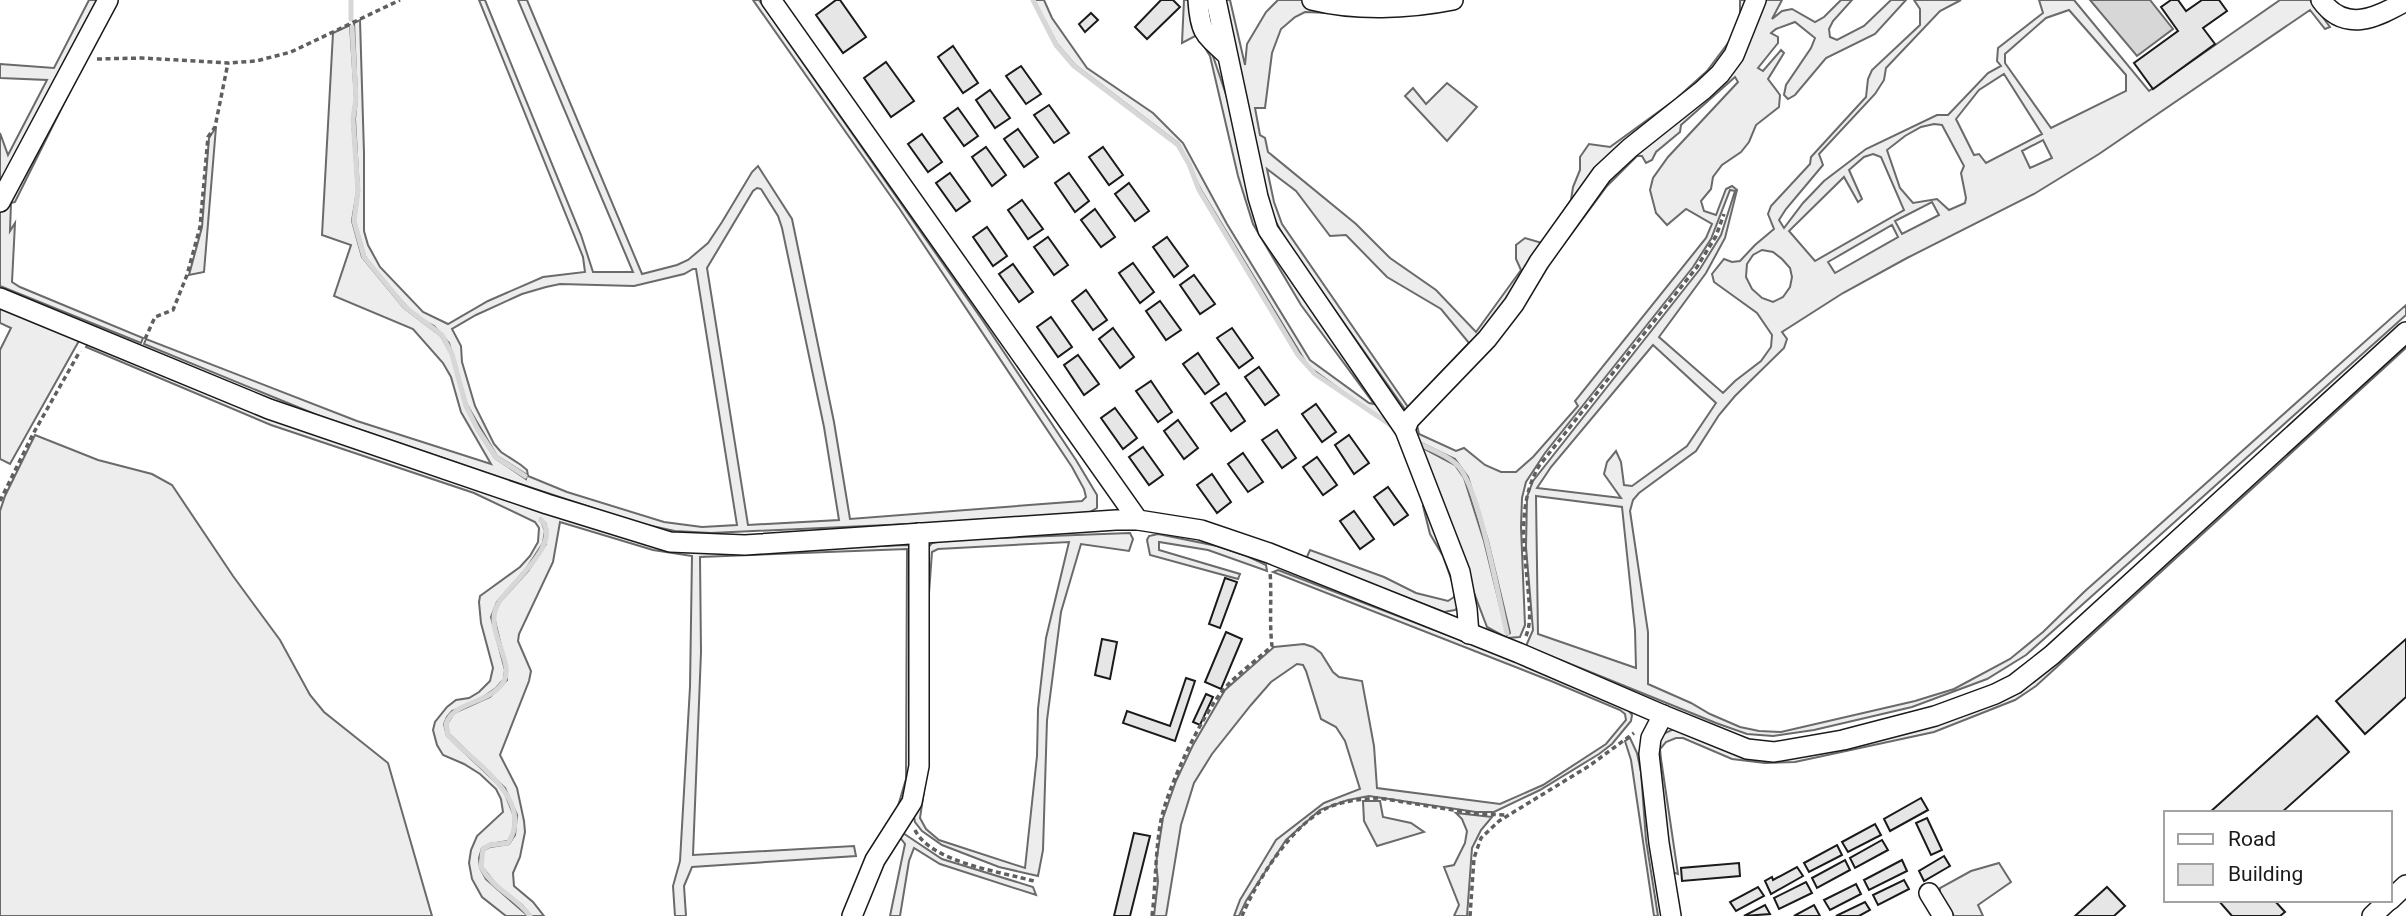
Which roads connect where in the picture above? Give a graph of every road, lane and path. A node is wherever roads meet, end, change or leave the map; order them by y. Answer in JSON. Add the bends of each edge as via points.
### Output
{"nodes":[{"id":1,"x":108,"y":0,"type":"edge"},
{"id":2,"x":400,"y":0,"type":"edge"},
{"id":3,"x":771,"y":0,"type":"edge"},
{"id":4,"x":1198,"y":0,"type":"edge"},
{"id":5,"x":1216,"y":0,"type":"edge"},
{"id":6,"x":1312,"y":0,"type":"edge"},
{"id":7,"x":1453,"y":0,"type":"edge"},
{"id":8,"x":1756,"y":0,"type":"edge"},
{"id":9,"x":2321,"y":0,"type":"edge"},
{"id":10,"x":2406,"y":1,"type":"edge"},
{"id":11,"x":1226,"y":54,"type":"junction"},
{"id":12,"x":76,"y":60,"type":"junction"},
{"id":13,"x":228,"y":63,"type":"junction"},
{"id":14,"x":0,"y":202,"type":"edge"},
{"id":15,"x":1724,"y":214,"type":"dead end"},
{"id":16,"x":0,"y":298,"type":"edge"},
{"id":17,"x":2406,"y":332,"type":"edge"},
{"id":18,"x":90,"y":334,"type":"junction"},
{"id":19,"x":138,"y":354,"type":"junction"},
{"id":20,"x":1405,"y":430,"type":"junction"},
{"id":21,"x":0,"y":501,"type":"edge"},
{"id":22,"x":1138,"y":520,"type":"junction"},
{"id":23,"x":919,"y":533,"type":"junction"},
{"id":24,"x":1269,"y":553,"type":"junction"},
{"id":25,"x":1469,"y":634,"type":"junction"},
{"id":26,"x":1519,"y":653,"type":"junction"},
{"id":27,"x":1662,"y":715,"type":"junction"},
{"id":28,"x":906,"y":813,"type":"junction"},
{"id":29,"x":1508,"y":815,"type":"junction"},
{"id":30,"x":1034,"y":881,"type":"dead end"},
{"id":31,"x":2406,"y":885,"type":"edge"},
{"id":32,"x":1929,"y":893,"type":"dead end"},
{"id":33,"x":2392,"y":898,"type":"edge"},
{"id":34,"x":2388,"y":902,"type":"edge"},
{"id":35,"x":852,"y":916,"type":"edge"},
{"id":36,"x":1152,"y":916,"type":"edge"},
{"id":37,"x":1242,"y":916,"type":"edge"},
{"id":38,"x":1470,"y":916,"type":"edge"},
{"id":39,"x":1671,"y":916,"type":"edge"},
{"id":40,"x":1943,"y":916,"type":"edge"},
{"id":41,"x":2372,"y":916,"type":"edge"}],
"edges":[{"from":1,"to":12,"type":"street"},
{"from":2,"to":13,"type":"path","via":[[291,52]]},
{"from":3,"to":22,"type":"street"},
{"from":4,"to":11,"type":"street","via":[[1200,26]]},
{"from":5,"to":11,"type":"street"},
{"from":6,"to":7,"type":"street","via":[[1361,7]]},
{"from":8,"to":20,"type":"street","via":[[1728,64],[1602,174],[1514,304],[1409,420]]},
{"from":9,"to":10,"type":"street","via":[[2333,12],[2357,20],[2374,18]]},
{"from":11,"to":20,"type":"street","via":[[1268,230]]},
{"from":12,"to":13,"type":"path"},
{"from":12,"to":14,"type":"street"},
{"from":13,"to":19,"type":"path","via":[[215,127],[208,137],[200,227],[187,275],[173,310],[155,317]]},
{"from":15,"to":26,"type":"path","via":[[1697,267],[1529,483],[1524,547],[1530,628]]},
{"from":16,"to":18,"type":"street"},
{"from":17,"to":27,"type":"street","via":[[2015,684],[1973,704],[1890,729],[1774,752],[1746,749]]},
{"from":18,"to":19,"type":"street"},
{"from":18,"to":21,"type":"path"},
{"from":19,"to":23,"type":"street","via":[[356,440],[670,542],[718,546]]},
{"from":20,"to":25,"type":"street","via":[[1460,572]]},
{"from":22,"to":23,"type":"street"},
{"from":22,"to":24,"type":"street","via":[[1201,530]]},
{"from":23,"to":28,"type":"street","via":[[919,766]]},
{"from":24,"to":25,"type":"street"},
{"from":24,"to":36,"type":"path","via":[[1272,646],[1224,689],[1174,780],[1154,863],[1157,881]]},
{"from":25,"to":26,"type":"street"},
{"from":26,"to":27,"type":"street"},
{"from":27,"to":29,"type":"path"},
{"from":27,"to":39,"type":"street","via":[[1649,754]]},
{"from":28,"to":30,"type":"path","via":[[918,837],[942,856]]},
{"from":28,"to":35,"type":"street","via":[[875,860]]},
{"from":29,"to":37,"type":"path","via":[[1379,798],[1326,809],[1288,840]]},
{"from":29,"to":38,"type":"path","via":[[1481,838],[1474,858]]},
{"from":31,"to":33,"type":"street"},
{"from":32,"to":40,"type":"street"},
{"from":34,"to":41,"type":"street"}]}
